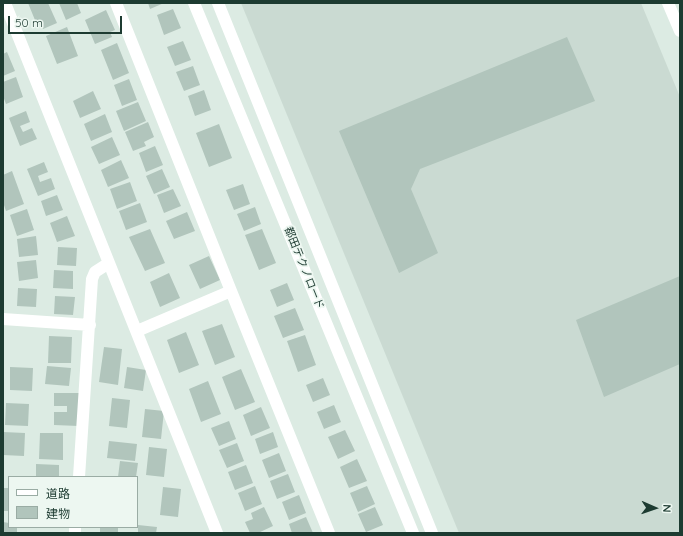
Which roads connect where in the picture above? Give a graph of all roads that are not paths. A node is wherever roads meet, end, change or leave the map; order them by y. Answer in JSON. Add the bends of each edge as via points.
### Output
{"nodes":[{"id":1,"x":5,"y":3,"type":"edge"},
{"id":2,"x":116,"y":3,"type":"edge"},
{"id":3,"x":194,"y":3,"type":"edge"},
{"id":4,"x":218,"y":3,"type":"edge"},
{"id":5,"x":668,"y":3,"type":"edge"},
{"id":6,"x":680,"y":32,"type":"edge"},
{"id":7,"x":109,"y":263,"type":"junction"},
{"id":8,"x":230,"y":291,"type":"junction"},
{"id":9,"x":3,"y":319,"type":"edge"},
{"id":10,"x":90,"y":325,"type":"junction"},
{"id":11,"x":136,"y":331,"type":"junction"},
{"id":12,"x":79,"y":476,"type":"edge"},
{"id":13,"x":217,"y":533,"type":"edge"},
{"id":14,"x":329,"y":533,"type":"edge"},
{"id":15,"x":413,"y":533,"type":"edge"},
{"id":16,"x":432,"y":533,"type":"edge"}],
"edges":[{"from":1,"to":7,"type":"street"},
{"from":2,"to":8,"type":"street"},
{"from":3,"to":15,"type":"street","name":"都田テクノロード"},
{"from":4,"to":16,"type":"street","name":"都田テクノロード"},
{"from":5,"to":6,"type":"street"},
{"from":7,"to":10,"type":"street","via":[[95,272],[92,279]]},
{"from":7,"to":11,"type":"street"},
{"from":8,"to":11,"type":"street"},
{"from":8,"to":14,"type":"street"},
{"from":9,"to":10,"type":"street"},
{"from":10,"to":12,"type":"street"},
{"from":11,"to":13,"type":"street"}]}
